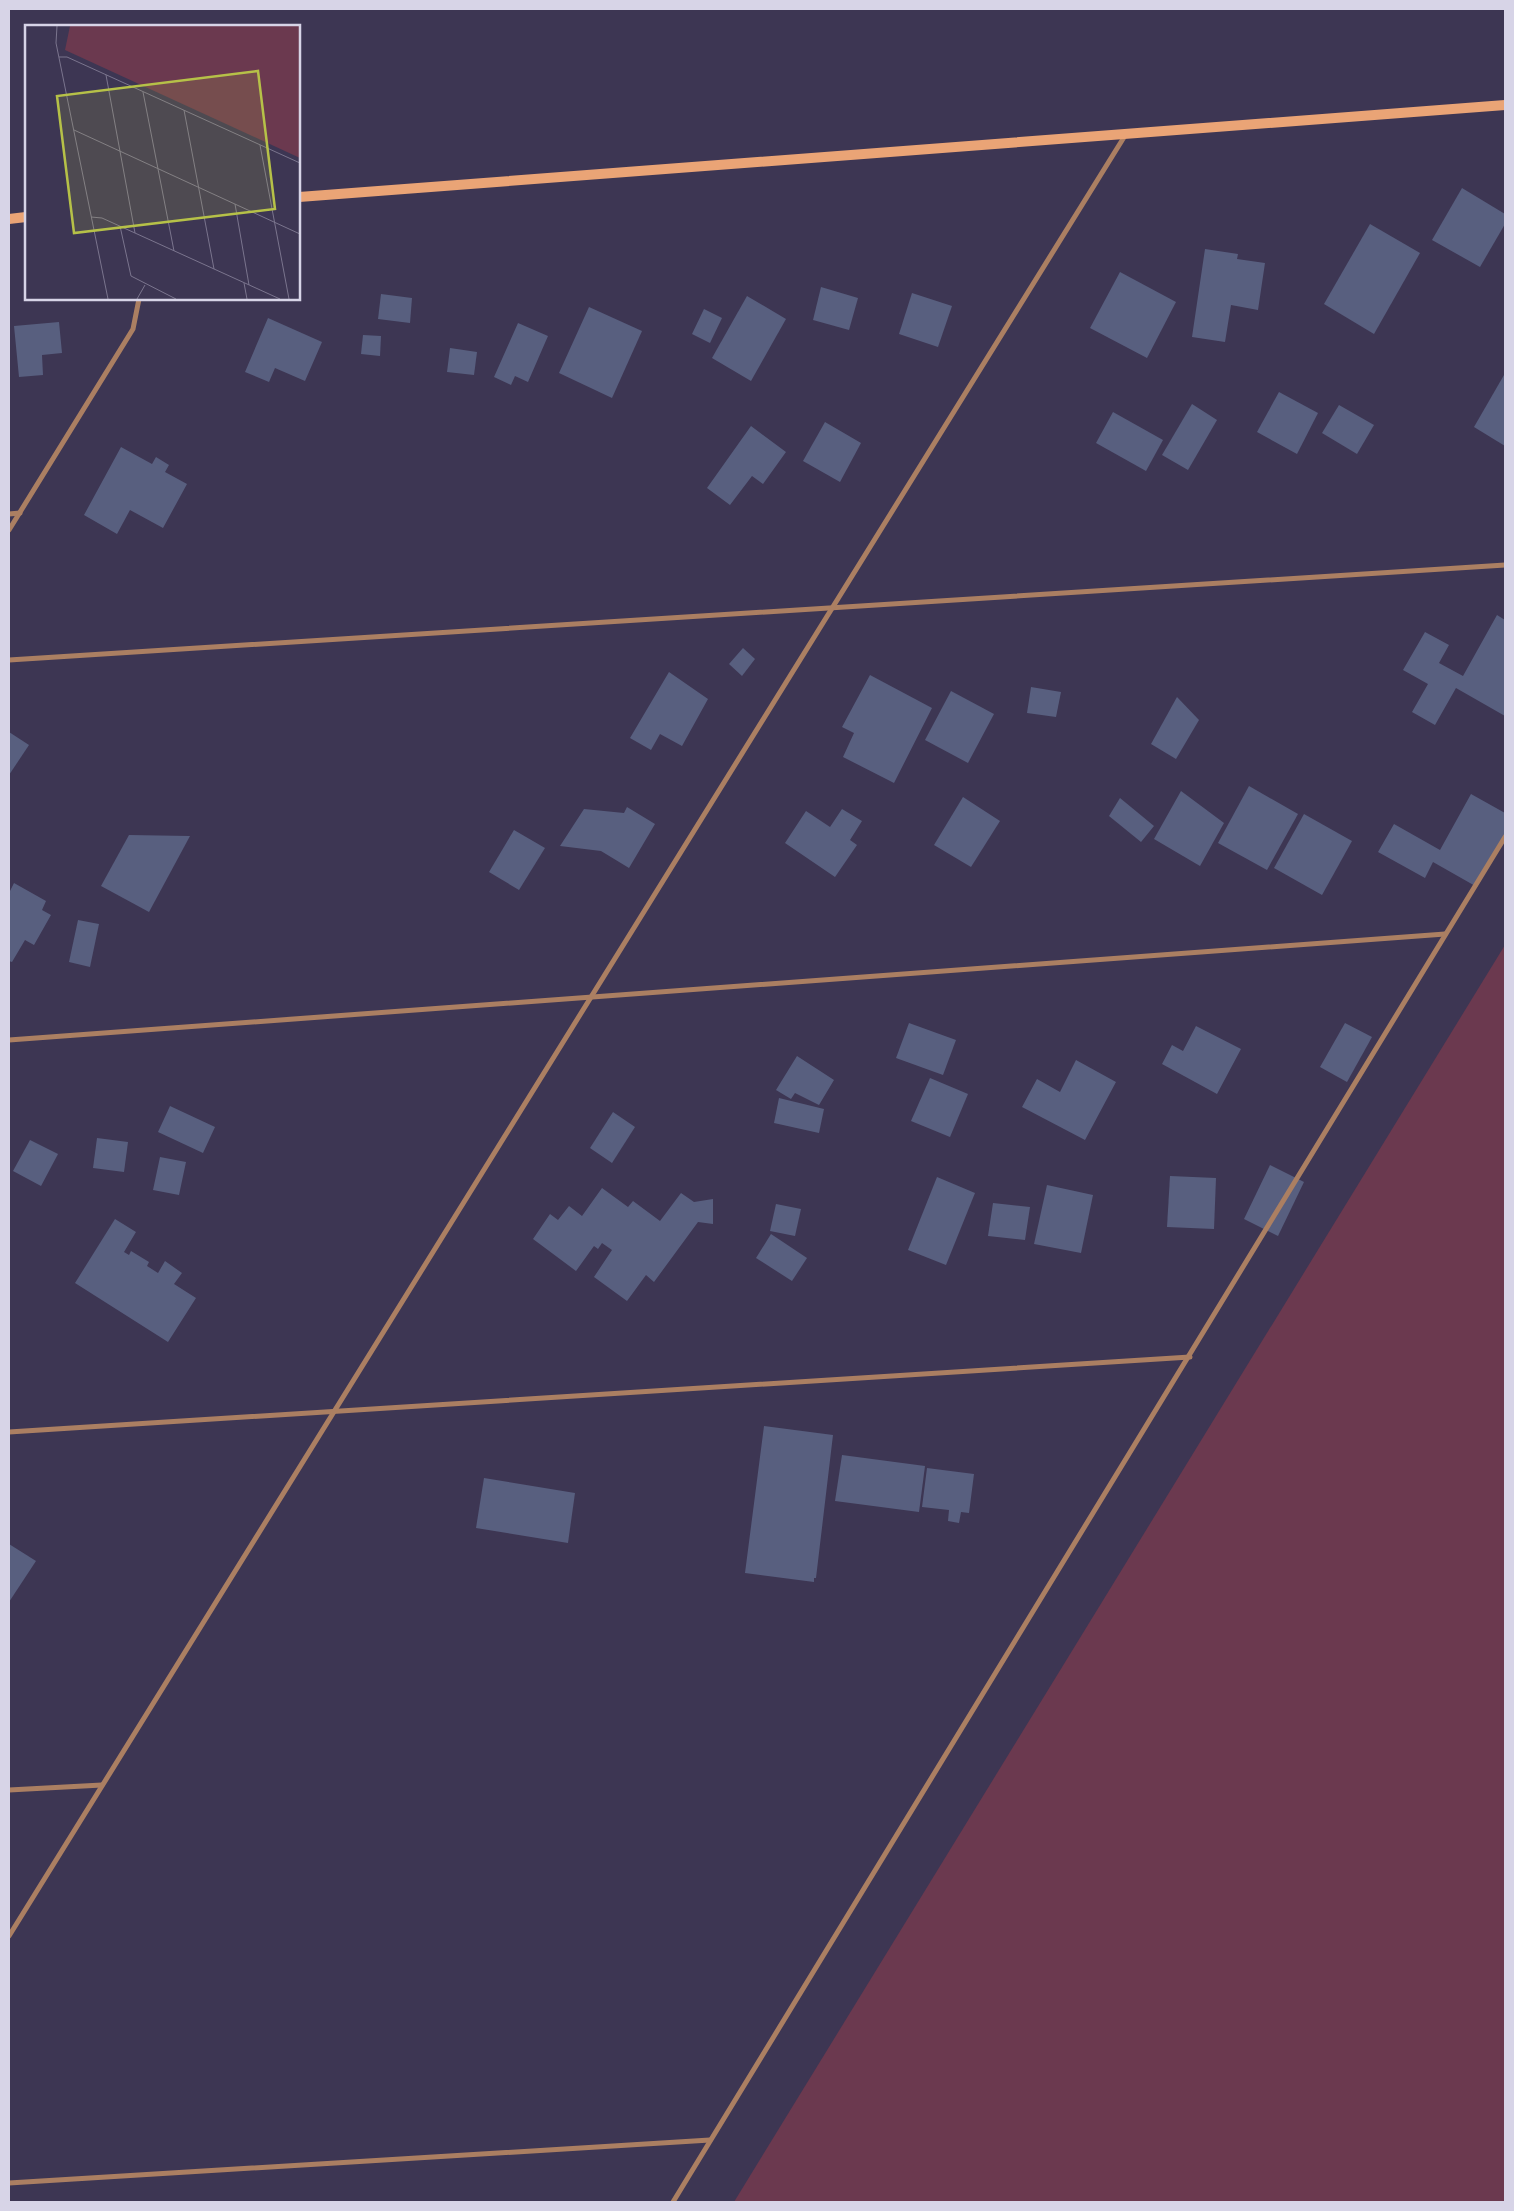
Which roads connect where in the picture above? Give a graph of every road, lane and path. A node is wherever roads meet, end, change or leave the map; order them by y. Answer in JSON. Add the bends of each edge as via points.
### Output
{"nodes":[{"id":1,"x":1505,"y":105,"type":"edge"},
{"id":2,"x":1126,"y":134,"type":"junction"},
{"id":3,"x":300,"y":196,"type":"edge"},
{"id":4,"x":25,"y":217,"type":"edge"},
{"id":5,"x":9,"y":218,"type":"edge"},
{"id":6,"x":139,"y":300,"type":"edge"},
{"id":7,"x":20,"y":513,"type":"junction"},
{"id":8,"x":9,"y":514,"type":"edge"},
{"id":9,"x":9,"y":530,"type":"edge"},
{"id":10,"x":1505,"y":565,"type":"edge"},
{"id":11,"x":832,"y":608,"type":"junction"},
{"id":12,"x":9,"y":660,"type":"edge"},
{"id":13,"x":1505,"y":837,"type":"edge"},
{"id":14,"x":1445,"y":934,"type":"junction"},
{"id":15,"x":591,"y":997,"type":"junction"},
{"id":16,"x":9,"y":1040,"type":"edge"},
{"id":17,"x":1190,"y":1357,"type":"junction"},
{"id":18,"x":334,"y":1412,"type":"junction"},
{"id":19,"x":9,"y":1432,"type":"edge"},
{"id":20,"x":102,"y":1785,"type":"junction"},
{"id":21,"x":9,"y":1790,"type":"edge"},
{"id":22,"x":9,"y":1936,"type":"edge"},
{"id":23,"x":710,"y":2140,"type":"junction"},
{"id":24,"x":9,"y":2183,"type":"edge"},
{"id":25,"x":672,"y":2202,"type":"edge"}],
"edges":[{"from":1,"to":2,"type":"street"},
{"from":2,"to":3,"type":"street"},
{"from":2,"to":11,"type":"street"},
{"from":4,"to":5,"type":"street"},
{"from":6,"to":7,"type":"street","via":[[133,329]]},
{"from":7,"to":8,"type":"street"},
{"from":7,"to":9,"type":"street"},
{"from":10,"to":11,"type":"street"},
{"from":11,"to":12,"type":"street"},
{"from":11,"to":15,"type":"street"},
{"from":13,"to":14,"type":"street"},
{"from":14,"to":15,"type":"street"},
{"from":14,"to":17,"type":"street"},
{"from":15,"to":16,"type":"street"},
{"from":15,"to":18,"type":"street"},
{"from":17,"to":18,"type":"street"},
{"from":17,"to":23,"type":"street"},
{"from":18,"to":19,"type":"street"},
{"from":18,"to":20,"type":"street"},
{"from":20,"to":21,"type":"street"},
{"from":20,"to":22,"type":"street"},
{"from":23,"to":24,"type":"street"},
{"from":23,"to":25,"type":"street"}]}
